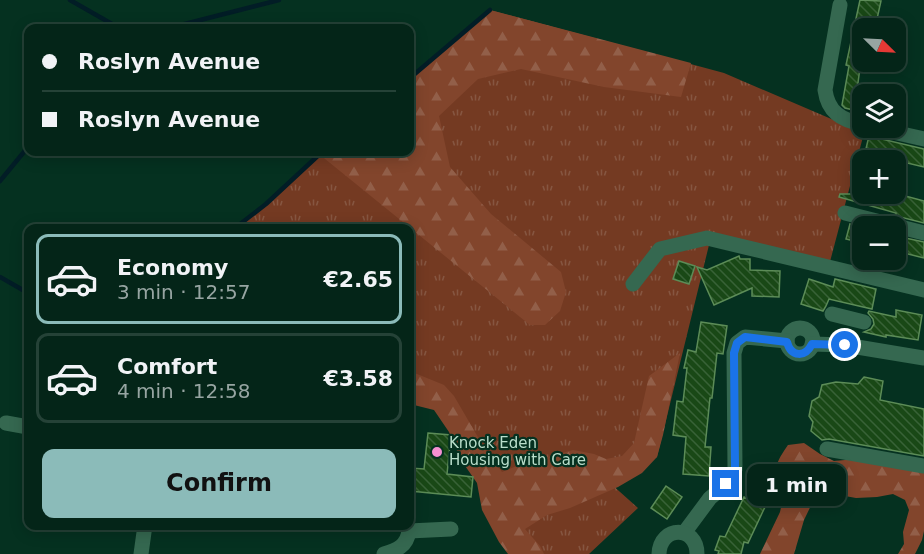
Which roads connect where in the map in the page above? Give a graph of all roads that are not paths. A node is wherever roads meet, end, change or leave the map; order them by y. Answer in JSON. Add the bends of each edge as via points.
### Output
{"nodes":[{"id":1,"x":840,"y":5,"type":"dead end"},
{"id":2,"x":852,"y":120,"type":"edge"},
{"id":3,"x":906,"y":135,"type":"edge"},
{"id":4,"x":924,"y":139,"type":"edge"},
{"id":5,"x":845,"y":213,"type":"dead end"},
{"id":6,"x":924,"y":233,"type":"edge"},
{"id":7,"x":633,"y":284,"type":"dead end"},
{"id":8,"x":924,"y":290,"type":"edge"},
{"id":9,"x":832,"y":314,"type":"dead end"},
{"id":10,"x":848,"y":318,"type":"junction"},
{"id":11,"x":864,"y":322,"type":"dead end"},
{"id":12,"x":842,"y":344,"type":"junction"},
{"id":13,"x":924,"y":358,"type":"edge"},
{"id":14,"x":6,"y":423,"type":"dead end"},
{"id":15,"x":24,"y":427,"type":"edge"},
{"id":16,"x":827,"y":449,"type":"dead end"},
{"id":17,"x":924,"y":466,"type":"edge"},
{"id":18,"x":144,"y":530,"type":"edge"},
{"id":19,"x":451,"y":530,"type":"dead end"},
{"id":20,"x":684,"y":533,"type":"junction"},
{"id":21,"x":141,"y":554,"type":"edge"},
{"id":22,"x":384,"y":554,"type":"edge"},
{"id":23,"x":659,"y":554,"type":"edge"},
{"id":24,"x":697,"y":554,"type":"edge"}],
"edges":[{"from":1,"to":2,"type":"street","via":[[826,101],[842,117]]},
{"from":3,"to":4,"type":"street"},
{"from":5,"to":6,"type":"street"},
{"from":7,"to":8,"type":"street","via":[[660,249],[707,238]]},
{"from":9,"to":10,"type":"street"},
{"from":10,"to":11,"type":"street"},
{"from":10,"to":12,"type":"street"},
{"from":12,"to":13,"type":"street"},
{"from":12,"to":20,"type":"street","via":[[812,344],[805,353],[796,354],[787,342],[745,337],[737,343],[735,469]]},
{"from":14,"to":15,"type":"street"},
{"from":16,"to":17,"type":"street"},
{"from":18,"to":21,"type":"street"},
{"from":19,"to":22,"type":"street","via":[[409,531],[400,549]]},
{"from":20,"to":23,"type":"street","via":[[666,537]]},
{"from":20,"to":24,"type":"street","via":[[694,540]]}]}
